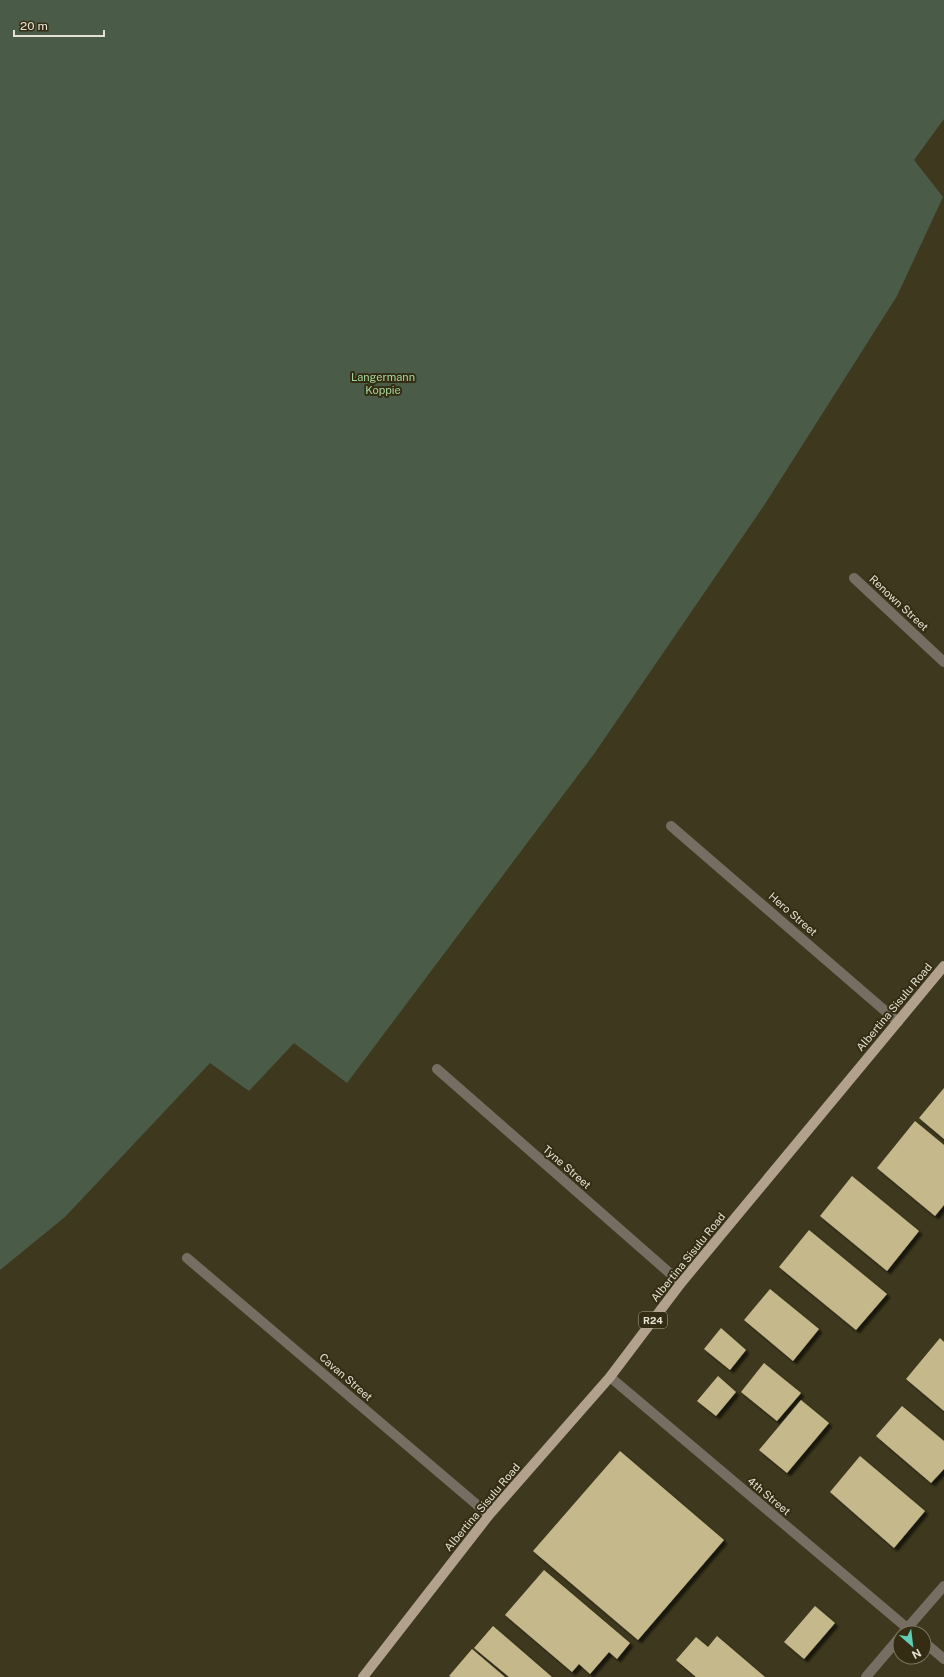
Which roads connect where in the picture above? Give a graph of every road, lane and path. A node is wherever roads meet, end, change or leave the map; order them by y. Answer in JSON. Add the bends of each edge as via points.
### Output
{"nodes":[{"id":1,"x":854,"y":578,"type":"dead end"},
{"id":2,"x":944,"y":662,"type":"edge"},
{"id":3,"x":671,"y":826,"type":"dead end"},
{"id":4,"x":944,"y":966,"type":"edge"},
{"id":5,"x":898,"y":1022,"type":"junction"},
{"id":6,"x":437,"y":1069,"type":"dead end"},
{"id":7,"x":187,"y":1258,"type":"dead end"},
{"id":8,"x":681,"y":1283,"type":"junction"},
{"id":9,"x":610,"y":1377,"type":"junction"},
{"id":10,"x":489,"y":1515,"type":"junction"},
{"id":11,"x":944,"y":1586,"type":"edge"},
{"id":12,"x":901,"y":1625,"type":"edge"},
{"id":13,"x":913,"y":1625,"type":"edge"},
{"id":14,"x":892,"y":1646,"type":"edge"},
{"id":15,"x":932,"y":1649,"type":"edge"},
{"id":16,"x":944,"y":1659,"type":"edge"},
{"id":17,"x":363,"y":1677,"type":"edge"},
{"id":18,"x":866,"y":1677,"type":"edge"}],
"edges":[{"from":1,"to":2,"type":"street","name":"Renown Street"},
{"from":3,"to":5,"type":"street","name":"Hero Street"},
{"from":4,"to":5,"type":"main road","name":"Albertina Sisulu Road","number":"R24"},
{"from":5,"to":8,"type":"main road","name":"Albertina Sisulu Road","number":"R24"},
{"from":6,"to":8,"type":"street","name":"Tyne Street"},
{"from":7,"to":10,"type":"street","name":"Cavan Street"},
{"from":8,"to":9,"type":"main road","name":"Albertina Sisulu Road","number":"R24"},
{"from":9,"to":10,"type":"main road","name":"Albertina Sisulu Road","number":"R24"},
{"from":9,"to":12,"type":"street","name":"4th Street"},
{"from":10,"to":17,"type":"main road","name":"Albertina Sisulu Road","number":"R24"},
{"from":11,"to":13,"type":"street"},
{"from":14,"to":18,"type":"street"},
{"from":15,"to":16,"type":"street"}]}
